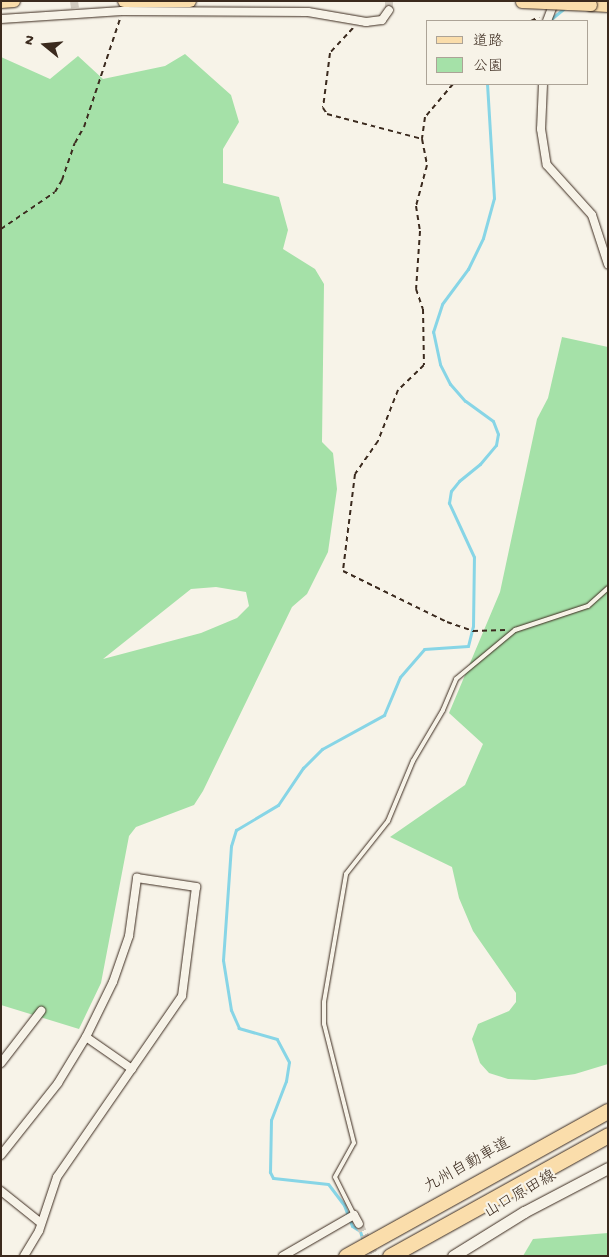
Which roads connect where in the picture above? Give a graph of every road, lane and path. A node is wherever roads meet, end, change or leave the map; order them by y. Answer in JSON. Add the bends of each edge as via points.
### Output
{"nodes":[{"id":1,"x":14,"y":1,"type":"edge"},
{"id":2,"x":190,"y":1,"type":"edge"},
{"id":3,"x":515,"y":1,"type":"edge"},
{"id":4,"x":555,"y":1,"type":"edge"},
{"id":5,"x":1,"y":2,"type":"edge"},
{"id":6,"x":522,"y":2,"type":"edge"},
{"id":7,"x":123,"y":6,"type":"edge"},
{"id":8,"x":608,"y":6,"type":"edge"},
{"id":9,"x":389,"y":10,"type":"dead end"},
{"id":10,"x":1,"y":19,"type":"edge"},
{"id":11,"x":360,"y":20,"type":"junction"},
{"id":12,"x":547,"y":20,"type":"edge"},
{"id":13,"x":452,"y":85,"type":"edge"},
{"id":14,"x":543,"y":85,"type":"edge"},
{"id":15,"x":422,"y":139,"type":"junction"},
{"id":16,"x":1,"y":229,"type":"edge"},
{"id":17,"x":608,"y":264,"type":"edge"},
{"id":18,"x":608,"y":588,"type":"edge"},
{"id":19,"x":515,"y":630,"type":"junction"},
{"id":20,"x":41,"y":1012,"type":"dead end"},
{"id":21,"x":86,"y":1037,"type":"junction"},
{"id":22,"x":1,"y":1063,"type":"edge"},
{"id":23,"x":132,"y":1070,"type":"junction"},
{"id":24,"x":608,"y":1110,"type":"edge"},
{"id":25,"x":608,"y":1135,"type":"edge"},
{"id":26,"x":1,"y":1155,"type":"edge"},
{"id":27,"x":608,"y":1168,"type":"edge"},
{"id":28,"x":1,"y":1191,"type":"edge"},
{"id":29,"x":354,"y":1215,"type":"junction"},
{"id":30,"x":41,"y":1223,"type":"junction"},
{"id":31,"x":359,"y":1224,"type":"tunnel mouth"},
{"id":32,"x":24,"y":1256,"type":"edge"},
{"id":33,"x":283,"y":1256,"type":"edge"},
{"id":34,"x":346,"y":1256,"type":"edge"},
{"id":35,"x":390,"y":1256,"type":"edge"},
{"id":36,"x":453,"y":1256,"type":"edge"}],
"edges":[{"from":1,"to":5,"type":"main road"},
{"from":2,"to":7,"type":"main road"},
{"from":3,"to":6,"type":"main road"},
{"from":4,"to":12,"type":"street"},
{"from":6,"to":8,"type":"main road","bridge":true},
{"from":7,"to":10,"type":"street"},
{"from":7,"to":11,"type":"street","via":[[308,12]]},
{"from":7,"to":16,"type":"path","via":[[84,127],[62,180],[48,197]]},
{"from":9,"to":11,"type":"street","via":[[382,20]]},
{"from":11,"to":15,"type":"path","via":[[330,53],[322,108],[328,114]]},
{"from":13,"to":15,"type":"path","via":[[425,118]]},
{"from":14,"to":17,"type":"street","via":[[541,129],[547,165],[592,215]]},
{"from":15,"to":19,"type":"path","via":[[427,165],[416,206],[420,230],[416,289],[423,309],[424,365],[398,390],[378,441],[355,474],[344,571],[473,631]]},
{"from":18,"to":19,"type":"lane","via":[[588,606]]},
{"from":19,"to":29,"type":"lane","via":[[456,679],[444,710],[414,761],[388,821],[346,874],[327,970],[324,1024],[354,1143],[335,1177]]},
{"from":20,"to":22,"type":"street"},
{"from":21,"to":23,"type":"street"},
{"from":21,"to":23,"type":"street","via":[[122,961],[137,878],[196,887],[182,996]]},
{"from":21,"to":26,"type":"street","via":[[48,1096]]},
{"from":23,"to":30,"type":"street","via":[[57,1177]]},
{"from":24,"to":34,"type":"highway","name":"九州自動車道"},
{"from":25,"to":35,"type":"highway"},
{"from":27,"to":36,"type":"main road","name":"山口原田線","via":[[524,1212]]},
{"from":28,"to":30,"type":"street"},
{"from":29,"to":31,"type":"street"},
{"from":29,"to":33,"type":"street"},
{"from":30,"to":32,"type":"street"}]}
